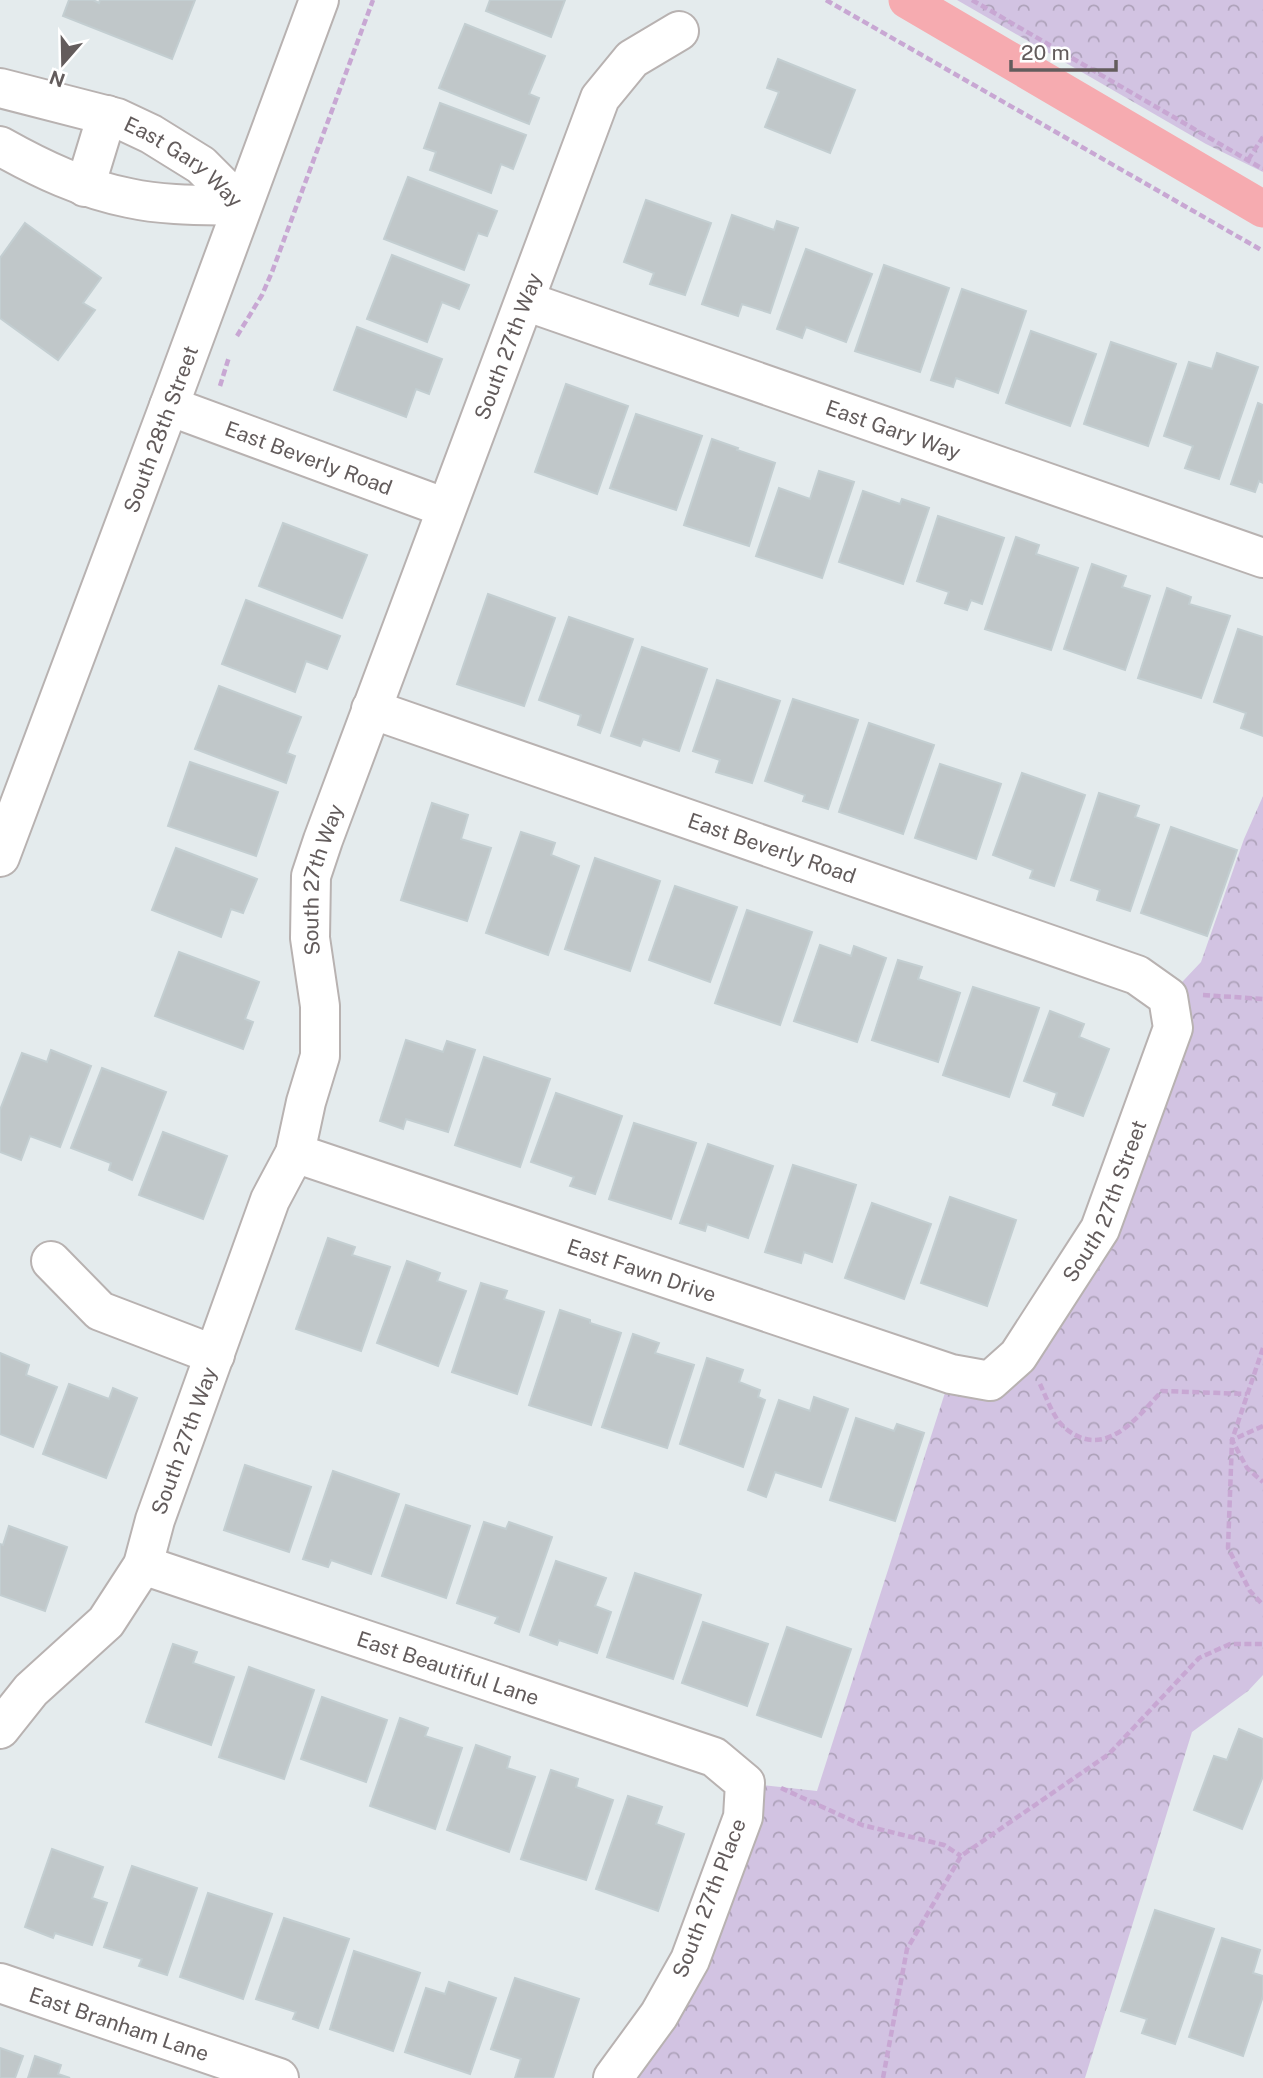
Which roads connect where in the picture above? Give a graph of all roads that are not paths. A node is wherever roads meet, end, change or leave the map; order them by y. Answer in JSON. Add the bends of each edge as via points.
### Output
{"nodes":[{"id":1,"x":318,"y":0,"type":"edge"},
{"id":2,"x":679,"y":31,"type":"dead end"},
{"id":3,"x":0,"y":88,"type":"edge"},
{"id":4,"x":107,"y":115,"type":"junction"},
{"id":5,"x":0,"y":146,"type":"edge"},
{"id":6,"x":85,"y":187,"type":"junction"},
{"id":7,"x":242,"y":206,"type":"junction"},
{"id":8,"x":525,"y":301,"type":"junction"},
{"id":9,"x":169,"y":406,"type":"junction"},
{"id":10,"x":446,"y":508,"type":"junction"},
{"id":11,"x":1263,"y":558,"type":"edge"},
{"id":12,"x":371,"y":709,"type":"junction"},
{"id":13,"x":0,"y":857,"type":"edge"},
{"id":14,"x":1168,"y":997,"type":"joint"},
{"id":15,"x":295,"y":1153,"type":"junction"},
{"id":16,"x":51,"y":1261,"type":"dead end"},
{"id":17,"x":215,"y":1355,"type":"junction"},
{"id":18,"x":1004,"y":1368,"type":"joint"},
{"id":19,"x":143,"y":1565,"type":"junction"},
{"id":20,"x":0,"y":1728,"type":"edge"},
{"id":21,"x":746,"y":1783,"type":"joint"},
{"id":22,"x":0,"y":1983,"type":"edge"},
{"id":23,"x":279,"y":2078,"type":"edge"},
{"id":24,"x":613,"y":2078,"type":"edge"}],
"edges":[{"from":1,"to":7,"type":"street","name":"South 28th Street"},
{"from":2,"to":8,"type":"street","name":"South 27th Way","via":[[632,59],[600,98]]},
{"from":3,"to":4,"type":"street","name":"East Gary Way"},
{"from":4,"to":6,"type":"street"},
{"from":4,"to":7,"type":"street","name":"East Gary Way","via":[[151,134],[201,165]]},
{"from":5,"to":6,"type":"street","name":"East Gary Way"},
{"from":6,"to":7,"type":"street","name":"East Gary Way","via":[[176,204]]},
{"from":7,"to":9,"type":"street","name":"South 28th Street"},
{"from":8,"to":10,"type":"street","name":"South 27th Way"},
{"from":8,"to":11,"type":"street","name":"East Gary Way"},
{"from":9,"to":10,"type":"street","name":"East Beverly Road"},
{"from":9,"to":13,"type":"street","name":"South 28th Street"},
{"from":10,"to":12,"type":"street","name":"South 27th Way"},
{"from":12,"to":14,"type":"street","name":"East Beverly Road","via":[[1137,975]]},
{"from":12,"to":15,"type":"street","name":"South 27th Way","via":[[311,876],[310,938],[320,1006],[320,1056]]},
{"from":14,"to":18,"type":"street","name":"South 27th Street","via":[[1173,1028],[1100,1229]]},
{"from":15,"to":17,"type":"street","name":"South 27th Way","via":[[270,1200]]},
{"from":15,"to":18,"type":"street","name":"East Fawn Drive","via":[[951,1374]]},
{"from":16,"to":17,"type":"street","via":[[100,1311]]},
{"from":17,"to":19,"type":"street","name":"South 27th Way"},
{"from":19,"to":20,"type":"street","name":"South 27th Way","via":[[106,1622],[31,1690]]},
{"from":19,"to":21,"type":"street","name":"East Beautiful Lane","via":[[714,1757]]},
{"from":21,"to":24,"type":"street","name":"South 27th Place","via":[[743,1817],[690,1960],[659,2015]]},
{"from":22,"to":23,"type":"street","name":"East Branham Lane"}]}
